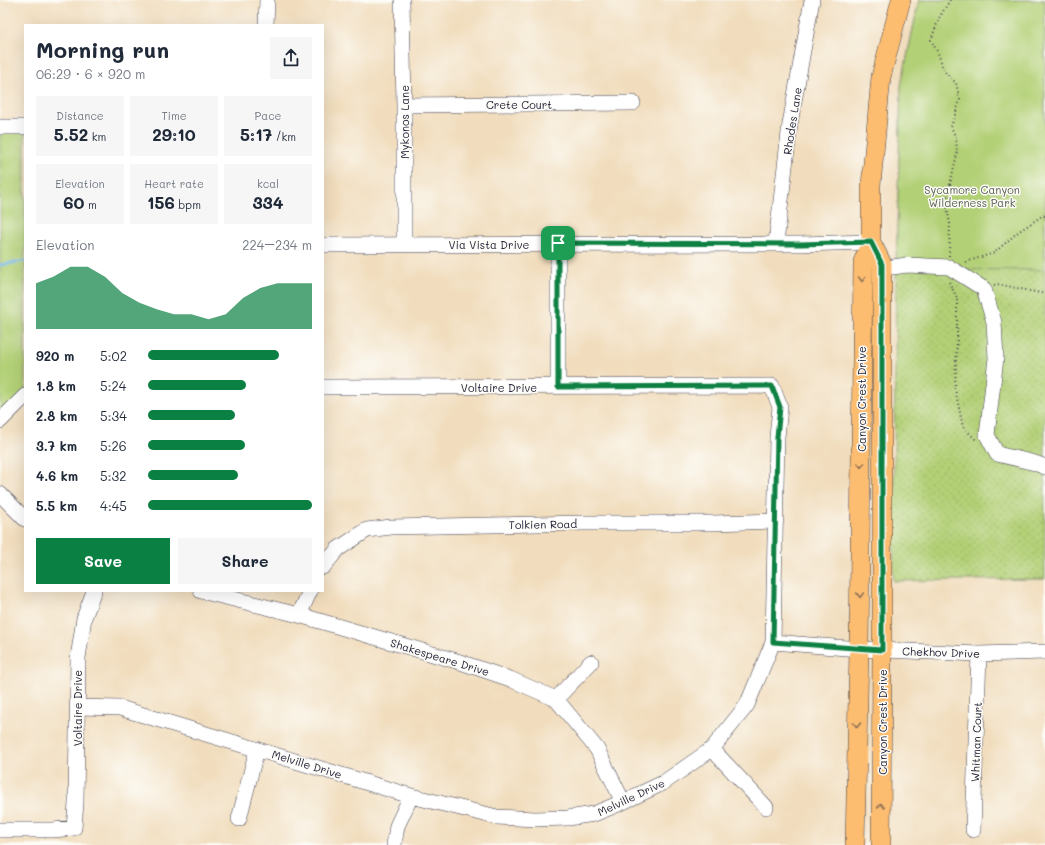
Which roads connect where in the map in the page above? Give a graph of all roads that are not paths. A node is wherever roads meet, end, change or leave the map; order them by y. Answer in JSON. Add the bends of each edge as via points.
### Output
{"nodes":[{"id":1,"x":267,"y":0,"type":"edge"},
{"id":2,"x":402,"y":0,"type":"edge"},
{"id":3,"x":812,"y":0,"type":"edge"},
{"id":4,"x":901,"y":0,"type":"edge"},
{"id":5,"x":266,"y":24,"type":"edge"},
{"id":6,"x":633,"y":103,"type":"dead end"},
{"id":7,"x":404,"y":105,"type":"junction"},
{"id":8,"x":0,"y":127,"type":"edge"},
{"id":9,"x":24,"y":127,"type":"edge"},
{"id":10,"x":871,"y":242,"type":"junction"},
{"id":11,"x":558,"y":243,"type":"junction"},
{"id":12,"x":776,"y":243,"type":"junction"},
{"id":13,"x":404,"y":244,"type":"junction"},
{"id":14,"x":324,"y":245,"type":"edge"},
{"id":15,"x":893,"y":267,"type":"dead end"},
{"id":16,"x":772,"y":386,"type":"joint"},
{"id":17,"x":558,"y":387,"type":"junction"},
{"id":18,"x":324,"y":388,"type":"edge"},
{"id":19,"x":24,"y":397,"type":"edge"},
{"id":20,"x":0,"y":421,"type":"edge"},
{"id":21,"x":1045,"y":467,"type":"edge"},
{"id":22,"x":0,"y":494,"type":"edge"},
{"id":23,"x":24,"y":518,"type":"edge"},
{"id":24,"x":776,"y":521,"type":"junction"},
{"id":25,"x":324,"y":566,"type":"edge"},
{"id":26,"x":94,"y":592,"type":"edge"},
{"id":27,"x":205,"y":592,"type":"edge"},
{"id":28,"x":310,"y":592,"type":"edge"},
{"id":29,"x":299,"y":615,"type":"junction"},
{"id":30,"x":773,"y":642,"type":"junction"},
{"id":31,"x":859,"y":649,"type":"junction"},
{"id":32,"x":882,"y":650,"type":"junction"},
{"id":33,"x":1045,"y":652,"type":"edge"},
{"id":34,"x":979,"y":654,"type":"junction"},
{"id":35,"x":591,"y":662,"type":"dead end"},
{"id":36,"x":556,"y":699,"type":"junction"},
{"id":37,"x":78,"y":708,"type":"junction"},
{"id":38,"x":257,"y":749,"type":"junction"},
{"id":39,"x":712,"y":749,"type":"junction"},
{"id":40,"x":411,"y":796,"type":"junction"},
{"id":41,"x":623,"y":802,"type":"junction"},
{"id":42,"x":766,"y":807,"type":"dead end"},
{"id":43,"x":239,"y":819,"type":"dead end"},
{"id":44,"x":0,"y":830,"type":"edge"},
{"id":45,"x":973,"y":830,"type":"dead end"},
{"id":46,"x":394,"y":845,"type":"edge"},
{"id":47,"x":855,"y":845,"type":"edge"},
{"id":48,"x":881,"y":845,"type":"edge"}],
"edges":[{"from":1,"to":5,"type":"street"},
{"from":2,"to":7,"type":"street","name":"Mykonos Lane"},
{"from":3,"to":12,"type":"street","name":"Rhodes Lane","via":[[790,124]]},
{"from":4,"to":10,"type":"main road","name":"Canyon Crest Drive","via":[[881,76],[871,185]]},
{"from":6,"to":7,"type":"street","name":"Crete Court"},
{"from":7,"to":13,"type":"street","name":"Mykonos Lane"},
{"from":8,"to":9,"type":"street"},
{"from":10,"to":12,"type":"street","name":"Via Vista Drive"},
{"from":10,"to":31,"type":"main road","name":"Canyon Crest Drive","one_way":true,"via":[[863,262]]},
{"from":10,"to":32,"type":"main road","name":"Canyon Crest Drive","via":[[882,264]]},
{"from":11,"to":12,"type":"street","name":"Via Vista Drive"},
{"from":11,"to":13,"type":"street","name":"Via Vista Drive"},
{"from":11,"to":17,"type":"street"},
{"from":13,"to":14,"type":"street","name":"Via Vista Drive"},
{"from":15,"to":21,"type":"street","via":[[946,267],[984,289],[994,322],[996,358],[987,435],[997,454]]},
{"from":16,"to":17,"type":"street","name":"Voltaire Drive"},
{"from":16,"to":24,"type":"street","name":"Melville Drive","via":[[780,407]]},
{"from":17,"to":18,"type":"street","name":"Voltaire Drive"},
{"from":19,"to":20,"type":"street"},
{"from":22,"to":23,"type":"street"},
{"from":24,"to":25,"type":"street","name":"Tolkien Road","via":[[391,527],[367,530],[338,549]]},
{"from":24,"to":30,"type":"street","name":"Melville Drive"},
{"from":26,"to":37,"type":"street","name":"Voltaire Drive","via":[[84,618],[78,658]]},
{"from":27,"to":29,"type":"street","name":"Shakespeare Drive"},
{"from":28,"to":29,"type":"street"},
{"from":29,"to":36,"type":"street","name":"Shakespeare Drive","via":[[460,662],[510,679]]},
{"from":30,"to":31,"type":"street","name":"Chekhov Drive"},
{"from":30,"to":39,"type":"street","name":"Melville Drive","via":[[747,705]]},
{"from":31,"to":32,"type":"street","name":"Chekhov Drive"},
{"from":31,"to":47,"type":"main road","name":"Canyon Crest Drive","one_way":true},
{"from":32,"to":34,"type":"street","name":"Chekhov Drive"},
{"from":48,"to":32,"type":"main road","name":"Canyon Crest Drive","one_way":true},
{"from":33,"to":34,"type":"street","name":"Chekhov Drive"},
{"from":34,"to":45,"type":"street","name":"Whitman Court"},
{"from":35,"to":36,"type":"street"},
{"from":36,"to":41,"type":"street","name":"Shakespeare Drive","via":[[597,749]]},
{"from":37,"to":38,"type":"street","name":"Melville Drive","via":[[120,708]]},
{"from":37,"to":44,"type":"street","name":"Voltaire Drive","via":[[74,828]]},
{"from":38,"to":40,"type":"street","name":"Melville Drive"},
{"from":38,"to":43,"type":"street"},
{"from":39,"to":41,"type":"street","name":"Melville Drive","via":[[663,783]]},
{"from":39,"to":42,"type":"street"},
{"from":40,"to":41,"type":"street","name":"Melville Drive","via":[[497,817],[534,819],[594,814]]},
{"from":40,"to":46,"type":"street","via":[[397,826]]}]}
